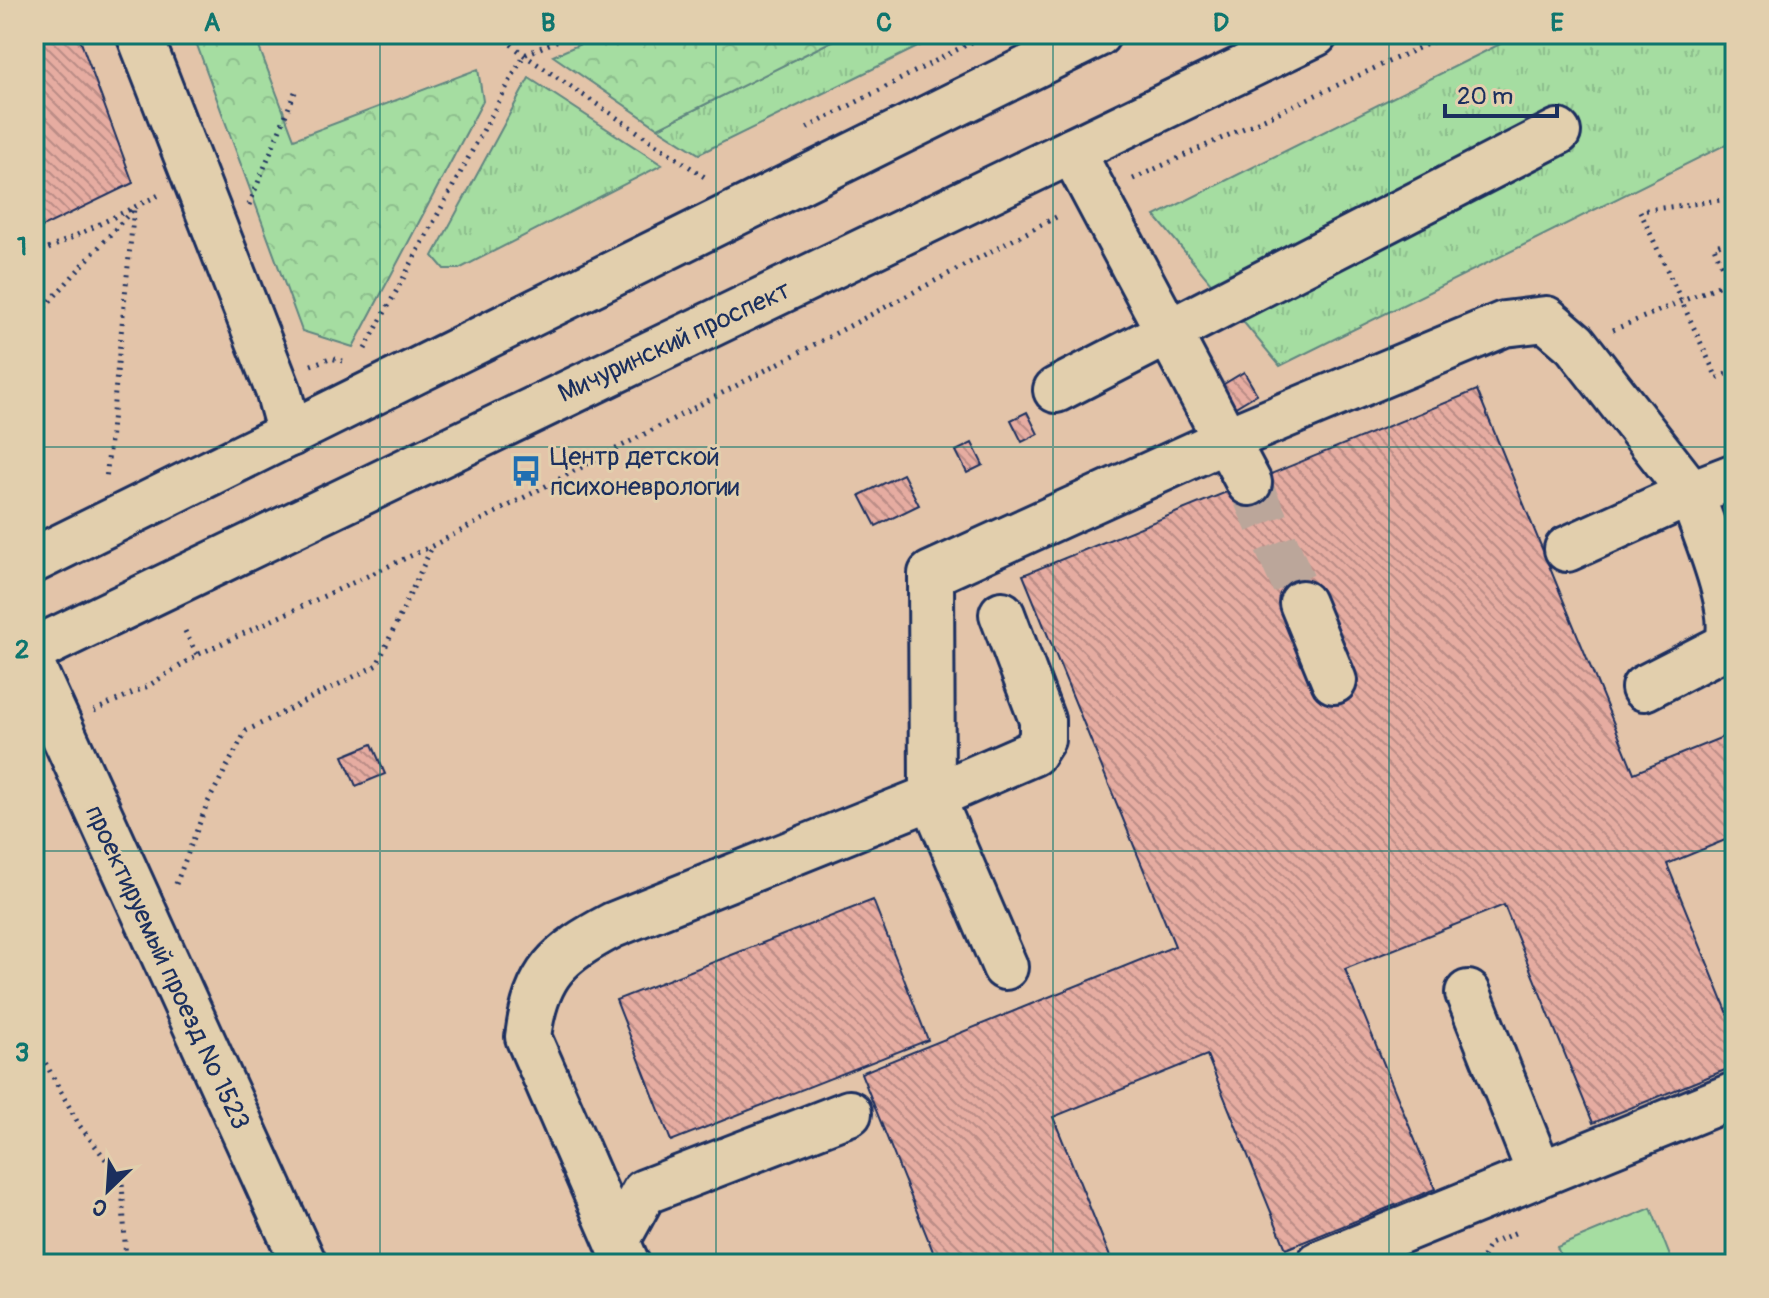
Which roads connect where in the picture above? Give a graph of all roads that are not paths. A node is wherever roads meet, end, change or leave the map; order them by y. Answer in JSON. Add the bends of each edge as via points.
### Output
{"nodes":[{"id":1,"x":139,"y":34,"type":"edge"},
{"id":2,"x":1098,"y":34,"type":"edge"},
{"id":3,"x":1315,"y":34,"type":"edge"},
{"id":4,"x":1558,"y":132,"type":"dead end"},
{"id":5,"x":1072,"y":151,"type":"junction"},
{"id":6,"x":1170,"y":334,"type":"junction"},
{"id":7,"x":1056,"y":390,"type":"dead end"},
{"id":8,"x":290,"y":434,"type":"junction"},
{"id":9,"x":1226,"y":440,"type":"junction"},
{"id":10,"x":1735,"y":476,"type":"edge"},
{"id":11,"x":1249,"y":483,"type":"tunnel mouth"},
{"id":12,"x":1691,"y":493,"type":"junction"},
{"id":13,"x":1567,"y":549,"type":"dead end"},
{"id":14,"x":34,"y":560,"type":"edge"},
{"id":15,"x":1302,"y":603,"type":"tunnel mouth"},
{"id":16,"x":1002,"y":614,"type":"dead end"},
{"id":17,"x":34,"y":650,"type":"edge"},
{"id":18,"x":34,"y":670,"type":"edge"},
{"id":19,"x":1334,"y":681,"type":"dead end"},
{"id":20,"x":1644,"y":688,"type":"dead end"},
{"id":21,"x":932,"y":797,"type":"junction"},
{"id":22,"x":1005,"y":967,"type":"dead end"},
{"id":23,"x":1468,"y":993,"type":"dead end"},
{"id":24,"x":1735,"y":1095,"type":"edge"},
{"id":25,"x":849,"y":1113,"type":"dead end"},
{"id":26,"x":1540,"y":1174,"type":"junction"},
{"id":27,"x":622,"y":1252,"type":"edge"},
{"id":28,"x":296,"y":1262,"type":"edge"},
{"id":29,"x":1319,"y":1264,"type":"edge"}],
"edges":[{"from":1,"to":8,"type":"main road","via":[[278,390]]},
{"from":2,"to":8,"type":"main road"},
{"from":3,"to":5,"type":"main road","name":"Мичуринский проспект"},
{"from":4,"to":6,"type":"main road"},
{"from":5,"to":6,"type":"main road"},
{"from":5,"to":17,"type":"main road","name":"Мичуринский проспект"},
{"from":6,"to":7,"type":"main road"},
{"from":6,"to":9,"type":"main road"},
{"from":8,"to":14,"type":"main road"},
{"from":9,"to":11,"type":"main road"},
{"from":9,"to":12,"type":"main road","via":[[1504,324],[1546,319],[1575,344]]},
{"from":9,"to":21,"type":"main road","via":[[931,574]]},
{"from":10,"to":12,"type":"main road"},
{"from":12,"to":13,"type":"main road"},
{"from":12,"to":20,"type":"main road","via":[[1732,633],[1726,646]]},
{"from":15,"to":19,"type":"main road"},
{"from":16,"to":21,"type":"main road","via":[[1042,720],[1042,739],[1033,753]]},
{"from":18,"to":28,"type":"main road","name":"проектируемый проезд № 1523"},
{"from":21,"to":22,"type":"main road"},
{"from":21,"to":27,"type":"main road","via":[[613,925],[549,967],[532,1002],[528,1037]]},
{"from":23,"to":26,"type":"main road"},
{"from":24,"to":26,"type":"main road"},
{"from":25,"to":27,"type":"main road","via":[[644,1192]]},
{"from":26,"to":29,"type":"main road"}]}
